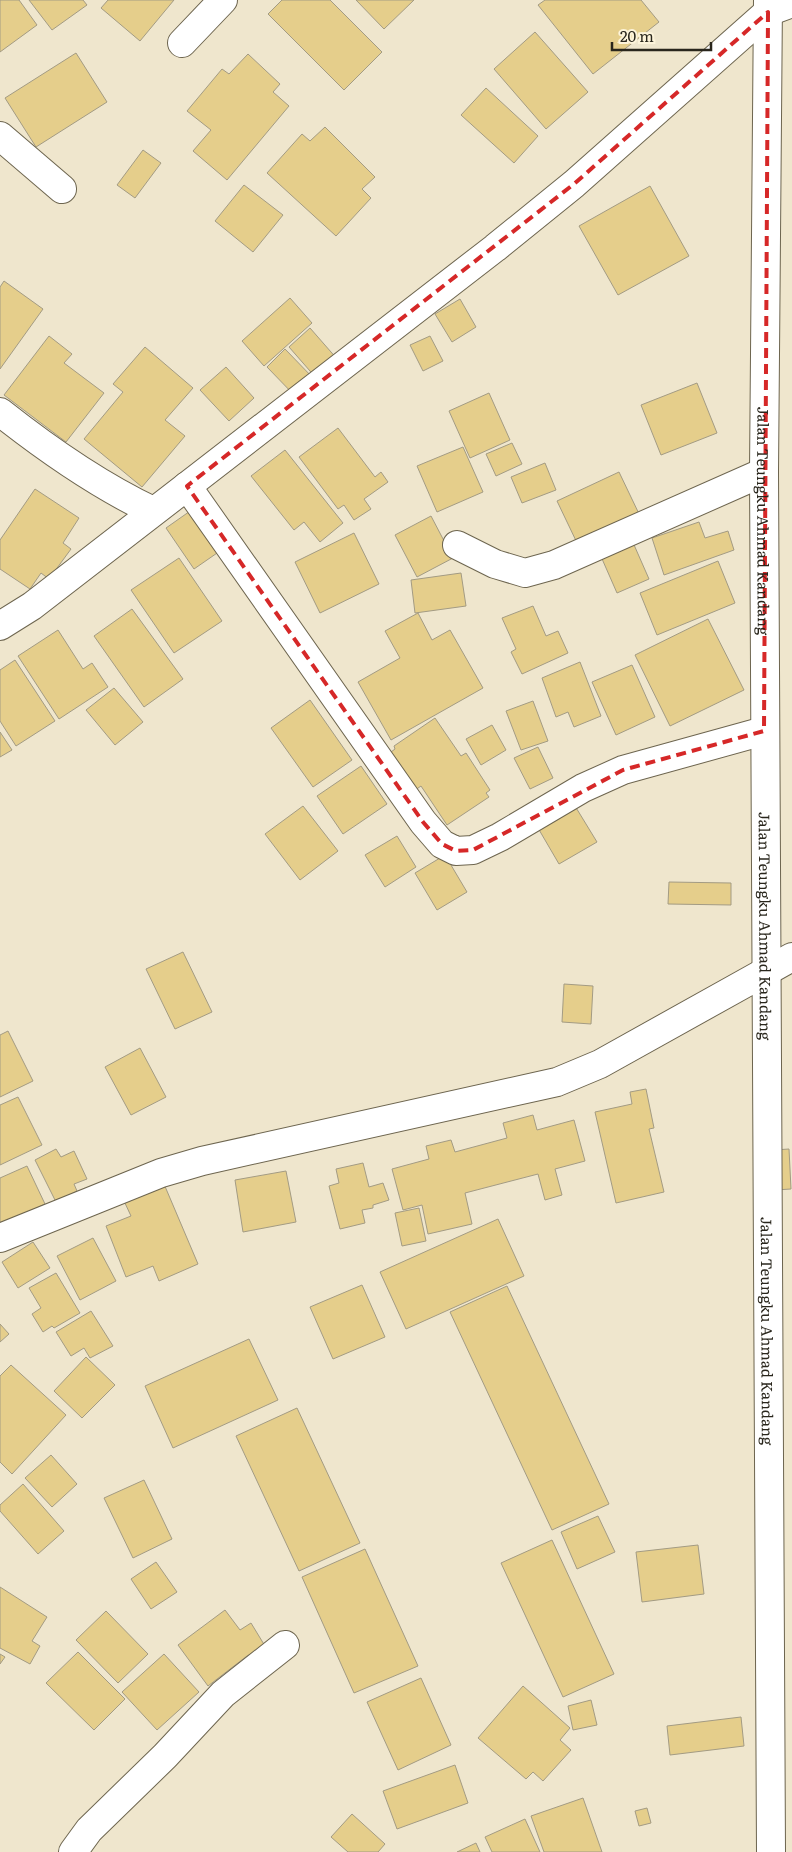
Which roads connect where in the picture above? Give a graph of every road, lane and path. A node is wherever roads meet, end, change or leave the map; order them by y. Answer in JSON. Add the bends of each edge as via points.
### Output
{"nodes":[{"id":1,"x":223,"y":0,"type":"edge"},
{"id":2,"x":776,"y":5,"type":"edge"},
{"id":3,"x":182,"y":43,"type":"dead end"},
{"id":4,"x":0,"y":136,"type":"edge"},
{"id":5,"x":62,"y":189,"type":"dead end"},
{"id":6,"x":0,"y":412,"type":"edge"},
{"id":7,"x":764,"y":472,"type":"junction"},
{"id":8,"x":187,"y":486,"type":"junction"},
{"id":9,"x":153,"y":511,"type":"junction"},
{"id":10,"x":457,"y":545,"type":"dead end"},
{"id":11,"x":0,"y":626,"type":"edge"},
{"id":12,"x":764,"y":730,"type":"junction"},
{"id":13,"x":792,"y":957,"type":"edge"},
{"id":14,"x":766,"y":970,"type":"junction"},
{"id":15,"x":0,"y":1238,"type":"edge"},
{"id":16,"x":286,"y":1645,"type":"dead end"},
{"id":17,"x":73,"y":1852,"type":"edge"},
{"id":18,"x":770,"y":1852,"type":"edge"}],
"edges":[{"from":1,"to":3,"type":"street"},
{"from":2,"to":7,"type":"street","name":"Jalan Teungku Ahmad Kandang"},
{"from":2,"to":8,"type":"street","via":[[574,184]]},
{"from":4,"to":5,"type":"street"},
{"from":6,"to":9,"type":"street","via":[[86,474]]},
{"from":7,"to":10,"type":"street","via":[[554,566],[526,572],[495,564]]},
{"from":7,"to":12,"type":"street","name":"Jalan Teungku Ahmad Kandang"},
{"from":8,"to":9,"type":"street"},
{"from":8,"to":12,"type":"street","via":[[423,822],[442,844],[456,851],[473,850],[583,788],[623,770]]},
{"from":9,"to":11,"type":"street","via":[[32,606]]},
{"from":12,"to":14,"type":"street","name":"Jalan Teungku Ahmad Kandang"},
{"from":13,"to":14,"type":"street"},
{"from":14,"to":15,"type":"street","via":[[600,1064],[557,1082],[161,1173]]},
{"from":14,"to":18,"type":"street","name":"Jalan Teungku Ahmad Kandang"},
{"from":16,"to":17,"type":"street","via":[[222,1694],[165,1756],[89,1830]]}]}
